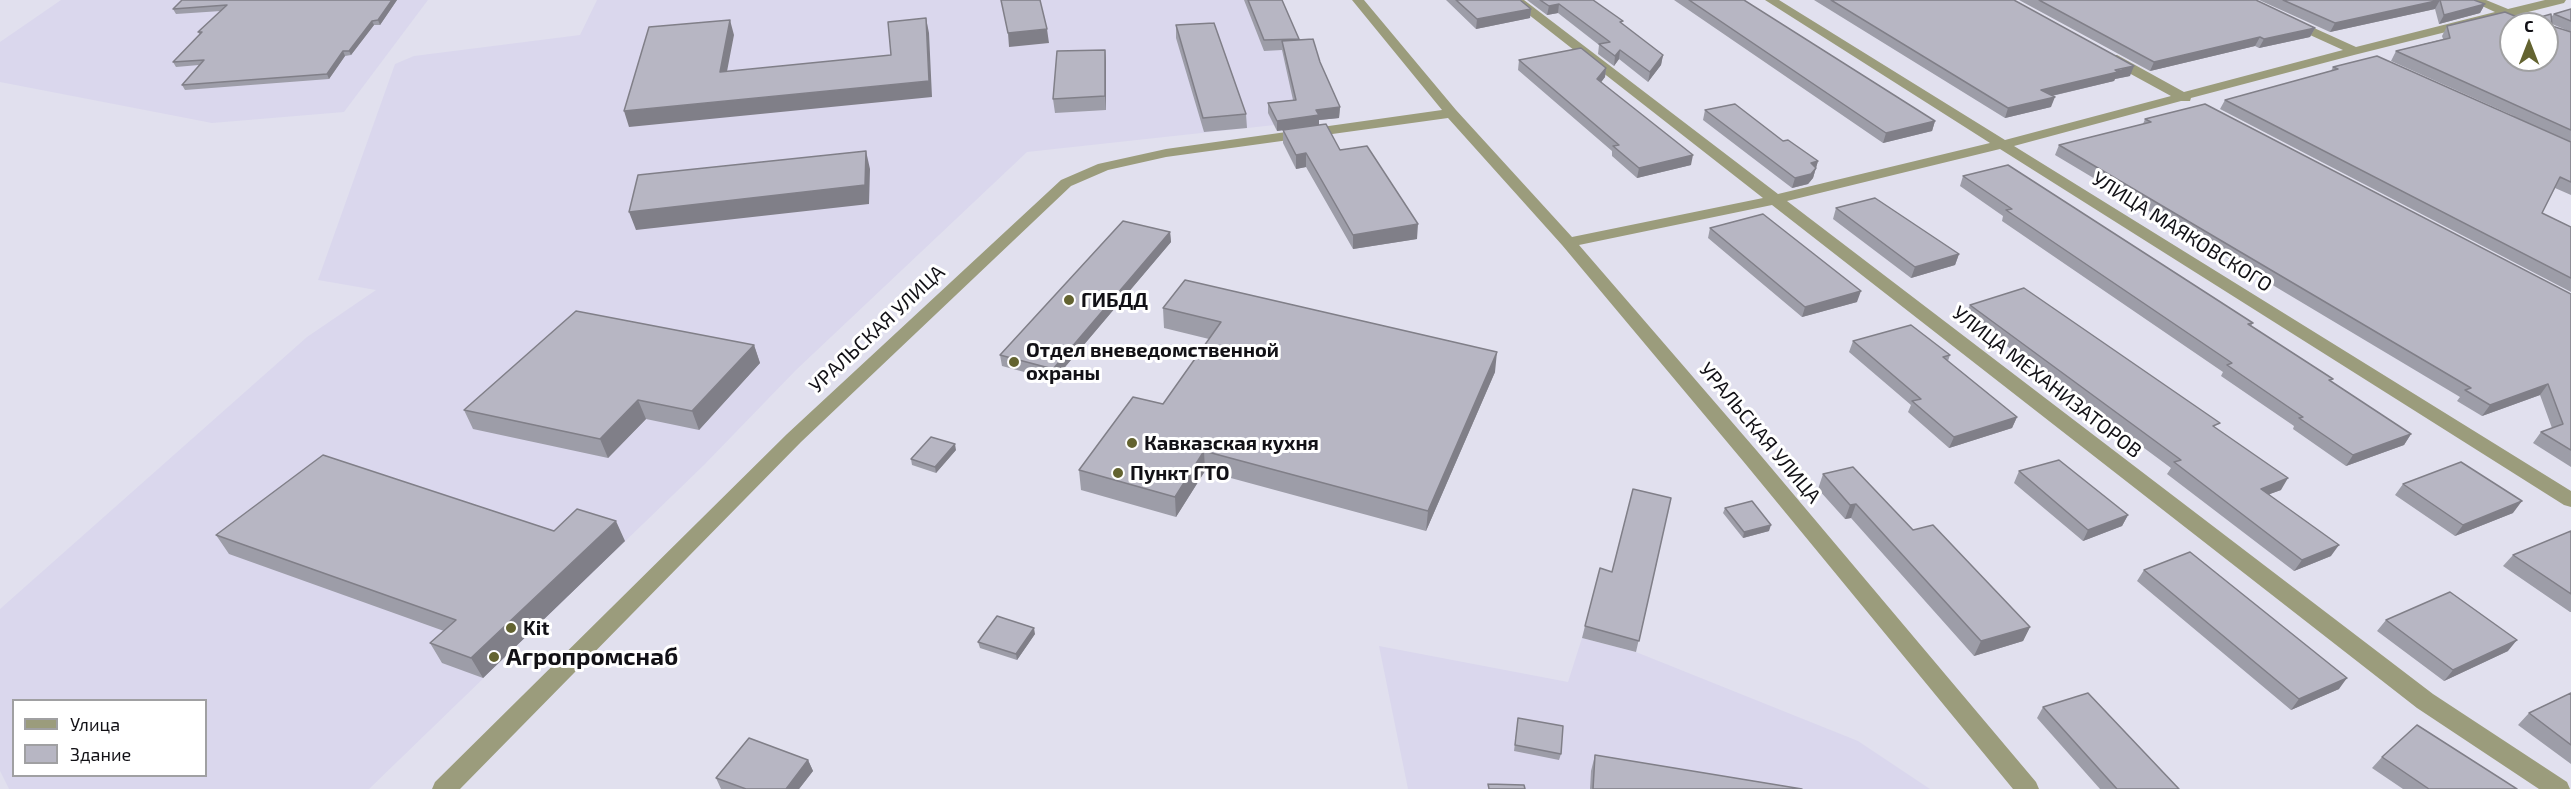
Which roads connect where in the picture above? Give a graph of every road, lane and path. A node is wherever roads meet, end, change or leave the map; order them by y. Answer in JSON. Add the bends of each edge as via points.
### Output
{"nodes":[{"id":1,"x":1358,"y":0,"type":"edge"},
{"id":2,"x":1516,"y":0,"type":"edge"},
{"id":3,"x":1771,"y":0,"type":"edge"},
{"id":4,"x":2475,"y":0,"type":"edge"},
{"id":5,"x":2560,"y":0,"type":"edge"},
{"id":6,"x":2504,"y":12,"type":"edge"},
{"id":7,"x":2516,"y":12,"type":"edge"},
{"id":8,"x":2499,"y":16,"type":"edge"},
{"id":9,"x":2284,"y":19,"type":"edge"},
{"id":10,"x":2098,"y":51,"type":"edge"},
{"id":11,"x":2354,"y":51,"type":"junction"},
{"id":12,"x":2376,"y":61,"type":"edge"},
{"id":13,"x":2181,"y":96,"type":"junction"},
{"id":14,"x":2202,"y":107,"type":"edge"},
{"id":15,"x":1451,"y":113,"type":"junction"},
{"id":16,"x":2001,"y":145,"type":"junction"},
{"id":17,"x":1774,"y":200,"type":"junction"},
{"id":18,"x":1568,"y":242,"type":"junction"},
{"id":19,"x":2571,"y":500,"type":"edge"},
{"id":20,"x":444,"y":789,"type":"edge"},
{"id":21,"x":2027,"y":789,"type":"edge"},
{"id":22,"x":2558,"y":789,"type":"edge"}],
"edges":[{"from":1,"to":15,"type":"street","name":"УРАЛЬСКАЯ УЛИЦА"},
{"from":2,"to":17,"type":"street","name":"УЛИЦА МЕХАНИЗАТОРОВ"},
{"from":3,"to":16,"type":"street","name":"УЛИЦА МАЯКОВСКОГО"},
{"from":4,"to":6,"type":"street"},
{"from":5,"to":7,"type":"street"},
{"from":8,"to":11,"type":"street"},
{"from":9,"to":11,"type":"street"},
{"from":10,"to":13,"type":"street"},
{"from":11,"to":12,"type":"street"},
{"from":11,"to":13,"type":"street"},
{"from":13,"to":14,"type":"street"},
{"from":13,"to":16,"type":"street"},
{"from":15,"to":18,"type":"street","name":"УРАЛЬСКАЯ УЛИЦА"},
{"from":15,"to":20,"type":"street","name":"УРАЛЬСКАЯ УЛИЦА","via":[[1166,153],[1103,167],[1066,183],[794,438]]},
{"from":16,"to":17,"type":"street"},
{"from":16,"to":19,"type":"street","name":"УЛИЦА МАЯКОВСКОГО"},
{"from":17,"to":18,"type":"street"},
{"from":17,"to":22,"type":"street","name":"УЛИЦА МЕХАНИЗАТОРОВ","via":[[2425,701]]},
{"from":18,"to":21,"type":"street","name":"УРАЛЬСКАЯ УЛИЦА"}]}
